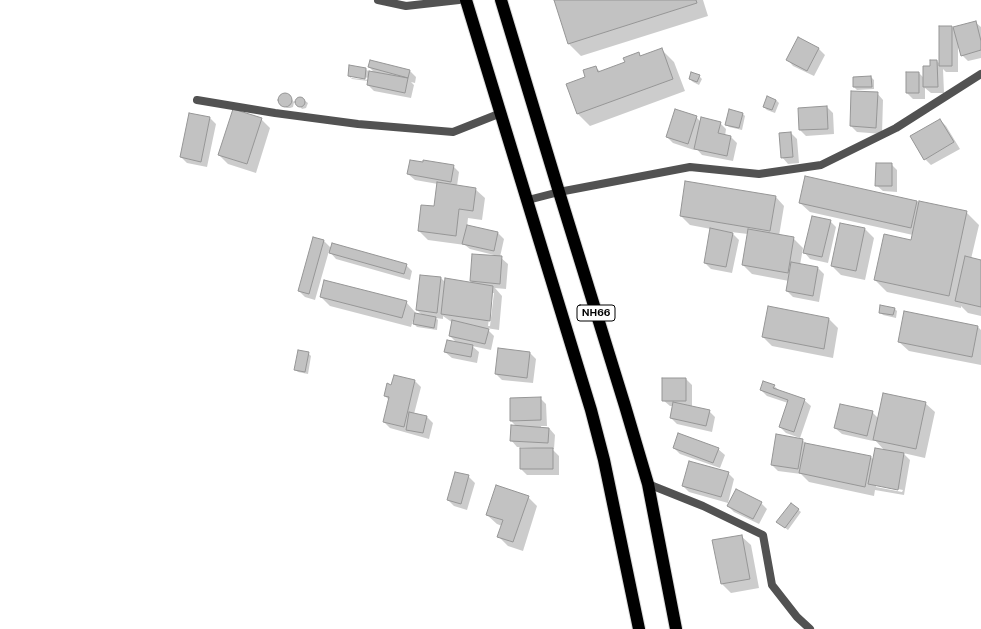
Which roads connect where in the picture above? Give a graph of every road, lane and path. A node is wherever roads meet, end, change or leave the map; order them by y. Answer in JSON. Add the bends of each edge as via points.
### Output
{"nodes":[{"id":1,"x":378,"y":0,"type":"edge"},
{"id":2,"x":459,"y":0,"type":"edge"},
{"id":3,"x":466,"y":0,"type":"edge"},
{"id":4,"x":502,"y":0,"type":"edge"},
{"id":5,"x":981,"y":74,"type":"edge"},
{"id":6,"x":197,"y":100,"type":"dead end"},
{"id":7,"x":501,"y":113,"type":"junction"},
{"id":8,"x":558,"y":192,"type":"junction"},
{"id":9,"x":528,"y":200,"type":"junction"},
{"id":10,"x":648,"y":484,"type":"junction"},
{"id":11,"x":639,"y":629,"type":"edge"},
{"id":12,"x":676,"y":629,"type":"edge"},
{"id":13,"x":810,"y":629,"type":"edge"}],
"edges":[{"from":1,"to":2,"type":"street","via":[[406,6]]},
{"from":3,"to":7,"type":"highway","number":"NH66"},
{"from":4,"to":8,"type":"highway","number":"NH66"},
{"from":5,"to":8,"type":"street","via":[[896,128],[821,165],[760,174],[690,167]]},
{"from":6,"to":7,"type":"street","via":[[358,124],[453,132]]},
{"from":7,"to":9,"type":"highway","number":"NH66"},
{"from":8,"to":9,"type":"street"},
{"from":8,"to":10,"type":"highway","number":"NH66"},
{"from":9,"to":11,"type":"highway","number":"NH66","via":[[604,460]]},
{"from":10,"to":12,"type":"highway","number":"NH66"},
{"from":10,"to":13,"type":"street","via":[[703,506],[763,535],[772,585]]}]}
